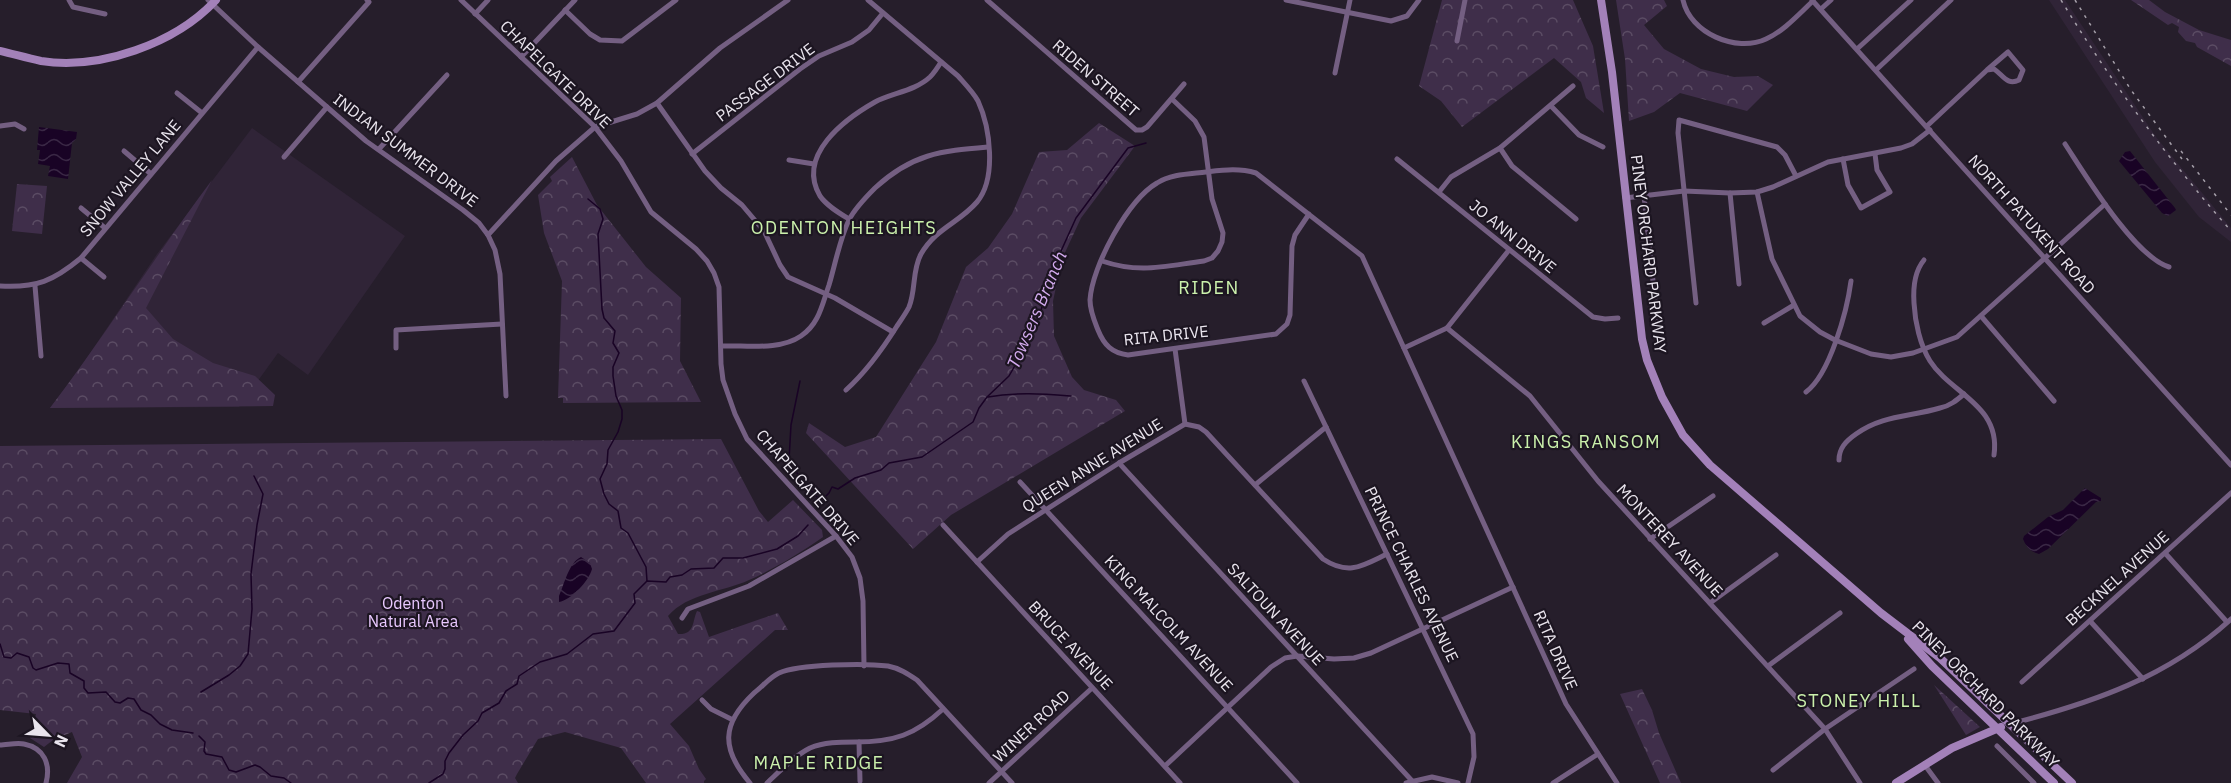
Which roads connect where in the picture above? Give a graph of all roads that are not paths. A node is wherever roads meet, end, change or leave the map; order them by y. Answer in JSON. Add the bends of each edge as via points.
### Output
{"nodes":[{"id":1,"x":69,"y":0,"type":"edge"},
{"id":2,"x":367,"y":0,"type":"edge"},
{"id":3,"x":461,"y":0,"type":"edge"},
{"id":4,"x":489,"y":0,"type":"edge"},
{"id":5,"x":574,"y":0,"type":"edge"},
{"id":6,"x":676,"y":0,"type":"edge"},
{"id":7,"x":788,"y":0,"type":"edge"},
{"id":8,"x":868,"y":0,"type":"edge"},
{"id":9,"x":987,"y":0,"type":"edge"},
{"id":10,"x":1286,"y":0,"type":"edge"},
{"id":11,"x":1350,"y":0,"type":"edge"},
{"id":12,"x":1419,"y":0,"type":"edge"},
{"id":13,"x":1465,"y":0,"type":"edge"},
{"id":14,"x":1601,"y":0,"type":"edge"},
{"id":15,"x":1683,"y":0,"type":"edge"},
{"id":16,"x":1813,"y":0,"type":"edge"},
{"id":17,"x":1831,"y":0,"type":"edge"},
{"id":18,"x":1911,"y":0,"type":"edge"},
{"id":19,"x":1951,"y":0,"type":"edge"},
{"id":20,"x":212,"y":1,"type":"edge"},
{"id":21,"x":1821,"y":9,"type":"junction"},
{"id":22,"x":565,"y":10,"type":"junction"},
{"id":23,"x":883,"y":13,"type":"junction"},
{"id":24,"x":105,"y":14,"type":"dead end"},
{"id":25,"x":476,"y":14,"type":"junction"},
{"id":26,"x":1348,"y":14,"type":"junction"},
{"id":27,"x":1457,"y":41,"type":"dead end"},
{"id":28,"x":258,"y":47,"type":"junction"},
{"id":29,"x":1857,"y":50,"type":"junction"},
{"id":30,"x":0,"y":51,"type":"edge"},
{"id":31,"x":521,"y":57,"type":"junction"},
{"id":32,"x":941,"y":62,"type":"junction"},
{"id":33,"x":1876,"y":70,"type":"junction"},
{"id":34,"x":1987,"y":70,"type":"junction"},
{"id":35,"x":1335,"y":73,"type":"dead end"},
{"id":36,"x":447,"y":75,"type":"dead end"},
{"id":37,"x":298,"y":82,"type":"junction"},
{"id":38,"x":1184,"y":84,"type":"dead end"},
{"id":39,"x":1572,"y":86,"type":"dead end"},
{"id":40,"x":177,"y":93,"type":"dead end"},
{"id":41,"x":1172,"y":99,"type":"junction"},
{"id":42,"x":657,"y":103,"type":"junction"},
{"id":43,"x":1551,"y":106,"type":"junction"},
{"id":44,"x":327,"y":107,"type":"junction"},
{"id":45,"x":202,"y":113,"type":"junction"},
{"id":46,"x":0,"y":126,"type":"edge"},
{"id":47,"x":595,"y":127,"type":"junction"},
{"id":48,"x":1929,"y":128,"type":"junction"},
{"id":49,"x":24,"y":129,"type":"dead end"},
{"id":50,"x":2065,"y":144,"type":"dead end"},
{"id":51,"x":988,"y":147,"type":"junction"},
{"id":52,"x":1602,"y":147,"type":"dead end"},
{"id":53,"x":1500,"y":148,"type":"junction"},
{"id":54,"x":379,"y":149,"type":"junction"},
{"id":55,"x":124,"y":151,"type":"dead end"},
{"id":56,"x":693,"y":154,"type":"junction"},
{"id":57,"x":1875,"y":154,"type":"junction"},
{"id":58,"x":284,"y":157,"type":"dead end"},
{"id":59,"x":1397,"y":159,"type":"dead end"},
{"id":60,"x":1843,"y":159,"type":"junction"},
{"id":61,"x":789,"y":160,"type":"dead end"},
{"id":62,"x":814,"y":164,"type":"junction"},
{"id":63,"x":1208,"y":172,"type":"junction"},
{"id":64,"x":151,"y":174,"type":"junction"},
{"id":65,"x":1796,"y":176,"type":"junction"},
{"id":66,"x":1684,"y":191,"type":"junction"},
{"id":67,"x":1438,"y":192,"type":"junction"},
{"id":68,"x":1757,"y":192,"type":"junction"},
{"id":69,"x":1730,"y":194,"type":"junction"},
{"id":70,"x":1644,"y":196,"type":"junction"},
{"id":71,"x":1625,"y":198,"type":"junction"},
{"id":72,"x":2105,"y":204,"type":"junction"},
{"id":73,"x":81,"y":208,"type":"dead end"},
{"id":74,"x":1309,"y":214,"type":"junction"},
{"id":75,"x":849,"y":219,"type":"junction"},
{"id":76,"x":1576,"y":219,"type":"dead end"},
{"id":77,"x":105,"y":228,"type":"junction"},
{"id":78,"x":488,"y":235,"type":"junction"},
{"id":79,"x":1509,"y":250,"type":"junction"},
{"id":80,"x":81,"y":258,"type":"junction"},
{"id":81,"x":2044,"y":258,"type":"junction"},
{"id":82,"x":1924,"y":260,"type":"dead end"},
{"id":83,"x":1102,"y":261,"type":"junction"},
{"id":84,"x":2169,"y":267,"type":"dead end"},
{"id":85,"x":104,"y":277,"type":"dead end"},
{"id":86,"x":1851,"y":281,"type":"dead end"},
{"id":87,"x":1739,"y":284,"type":"dead end"},
{"id":88,"x":0,"y":286,"type":"edge"},
{"id":89,"x":35,"y":286,"type":"junction"},
{"id":90,"x":826,"y":294,"type":"junction"},
{"id":91,"x":1696,"y":303,"type":"dead end"},
{"id":92,"x":1794,"y":305,"type":"junction"},
{"id":93,"x":1981,"y":316,"type":"junction"},
{"id":94,"x":1618,"y":318,"type":"dead end"},
{"id":95,"x":1657,"y":319,"type":"dead end"},
{"id":96,"x":1764,"y":323,"type":"dead end"},
{"id":97,"x":502,"y":324,"type":"junction"},
{"id":98,"x":1447,"y":328,"type":"junction"},
{"id":99,"x":893,"y":332,"type":"junction"},
{"id":100,"x":1835,"y":340,"type":"junction"},
{"id":101,"x":720,"y":346,"type":"junction"},
{"id":102,"x":396,"y":348,"type":"dead end"},
{"id":103,"x":1404,"y":348,"type":"junction"},
{"id":104,"x":1175,"y":349,"type":"junction"},
{"id":105,"x":1924,"y":349,"type":"junction"},
{"id":106,"x":41,"y":356,"type":"dead end"},
{"id":107,"x":1304,"y":381,"type":"dead end"},
{"id":108,"x":846,"y":390,"type":"dead end"},
{"id":109,"x":1806,"y":392,"type":"dead end"},
{"id":110,"x":1964,"y":394,"type":"junction"},
{"id":111,"x":506,"y":396,"type":"dead end"},
{"id":112,"x":2054,"y":401,"type":"dead end"},
{"id":113,"x":1185,"y":424,"type":"junction"},
{"id":114,"x":1326,"y":427,"type":"junction"},
{"id":115,"x":1994,"y":455,"type":"dead end"},
{"id":116,"x":1839,"y":460,"type":"dead end"},
{"id":117,"x":1119,"y":463,"type":"junction"},
{"id":118,"x":2231,"y":465,"type":"edge"},
{"id":119,"x":1020,"y":482,"type":"dead end"},
{"id":120,"x":1255,"y":485,"type":"junction"},
{"id":121,"x":2231,"y":493,"type":"edge"},
{"id":122,"x":1713,"y":496,"type":"dead end"},
{"id":123,"x":1046,"y":510,"type":"junction"},
{"id":124,"x":943,"y":525,"type":"dead end"},
{"id":125,"x":836,"y":536,"type":"junction"},
{"id":126,"x":1650,"y":539,"type":"junction"},
{"id":127,"x":2165,"y":553,"type":"junction"},
{"id":128,"x":1387,"y":554,"type":"junction"},
{"id":129,"x":1776,"y":555,"type":"dead end"},
{"id":130,"x":977,"y":562,"type":"junction"},
{"id":131,"x":1513,"y":587,"type":"junction"},
{"id":132,"x":1710,"y":603,"type":"junction"},
{"id":133,"x":1840,"y":613,"type":"dead end"},
{"id":134,"x":682,"y":618,"type":"dead end"},
{"id":135,"x":2090,"y":621,"type":"junction"},
{"id":136,"x":2229,"y":621,"type":"edge"},
{"id":137,"x":1896,"y":626,"type":"junction"},
{"id":138,"x":1423,"y":629,"type":"junction"},
{"id":139,"x":1297,"y":656,"type":"junction"},
{"id":140,"x":864,"y":666,"type":"junction"},
{"id":141,"x":1768,"y":666,"type":"junction"},
{"id":142,"x":1914,"y":669,"type":"dead end"},
{"id":143,"x":2143,"y":680,"type":"junction"},
{"id":144,"x":2022,"y":682,"type":"dead end"},
{"id":145,"x":1092,"y":688,"type":"junction"},
{"id":146,"x":702,"y":700,"type":"dead end"},
{"id":147,"x":1228,"y":707,"type":"junction"},
{"id":148,"x":943,"y":709,"type":"junction"},
{"id":149,"x":731,"y":719,"type":"junction"},
{"id":150,"x":2010,"y":724,"type":"junction"},
{"id":151,"x":1997,"y":728,"type":"junction"},
{"id":152,"x":1825,"y":729,"type":"junction"},
{"id":153,"x":859,"y":742,"type":"junction"},
{"id":154,"x":0,"y":745,"type":"edge"},
{"id":155,"x":1997,"y":746,"type":"dead end"},
{"id":156,"x":1598,"y":754,"type":"junction"},
{"id":157,"x":2026,"y":758,"type":"junction"},
{"id":158,"x":1924,"y":764,"type":"junction"},
{"id":159,"x":1165,"y":766,"type":"junction"},
{"id":160,"x":2018,"y":767,"type":"junction"},
{"id":161,"x":1773,"y":770,"type":"dead end"},
{"id":162,"x":1002,"y":772,"type":"junction"},
{"id":163,"x":860,"y":781,"type":"dead end"},
{"id":164,"x":1411,"y":782,"type":"edge"},
{"id":165,"x":46,"y":783,"type":"edge"},
{"id":166,"x":750,"y":783,"type":"edge"},
{"id":167,"x":767,"y":783,"type":"edge"},
{"id":168,"x":989,"y":783,"type":"edge"},
{"id":169,"x":1012,"y":783,"type":"edge"},
{"id":170,"x":1180,"y":783,"type":"edge"},
{"id":171,"x":1298,"y":783,"type":"edge"},
{"id":172,"x":1458,"y":783,"type":"edge"},
{"id":173,"x":1468,"y":783,"type":"edge"},
{"id":174,"x":1553,"y":783,"type":"edge"},
{"id":175,"x":1617,"y":783,"type":"edge"},
{"id":176,"x":1860,"y":783,"type":"edge"},
{"id":177,"x":1896,"y":783,"type":"edge"},
{"id":178,"x":1938,"y":783,"type":"edge"},
{"id":179,"x":2034,"y":783,"type":"edge"},
{"id":180,"x":2054,"y":783,"type":"edge"},
{"id":181,"x":2072,"y":783,"type":"edge"}],
"edges":[{"from":1,"to":24,"type":"street","via":[[73,7]]},
{"from":2,"to":37,"type":"street"},
{"from":3,"to":25,"type":"street","name":"CHAPELGATE DRIVE"},
{"from":4,"to":25,"type":"street"},
{"from":5,"to":22,"type":"street"},
{"from":6,"to":22,"type":"street","via":[[622,41],[600,40]]},
{"from":7,"to":42,"type":"street","via":[[720,48]]},
{"from":8,"to":23,"type":"street"},
{"from":9,"to":41,"type":"street","name":"RIDEN STREET","via":[[1136,130],[1148,127]]},
{"from":10,"to":26,"type":"street"},
{"from":11,"to":26,"type":"street"},
{"from":12,"to":26,"type":"street","via":[[1411,12],[1397,21]]},
{"from":13,"to":27,"type":"street"},
{"from":14,"to":71,"type":"main road","name":"PINEY ORCHARD PARKWAY"},
{"from":15,"to":16,"type":"street","via":[[1689,16],[1709,34],[1739,43],[1756,43],[1779,31]]},
{"from":16,"to":21,"type":"street","name":"NORTH PATUXENT ROAD"},
{"from":17,"to":21,"type":"street"},
{"from":18,"to":29,"type":"street"},
{"from":19,"to":33,"type":"street"},
{"from":20,"to":28,"type":"street","name":"INDIAN SUMMER DRIVE"},
{"from":20,"to":30,"type":"main road","via":[[172,33],[107,58],[42,61]]},
{"from":21,"to":29,"type":"street","name":"NORTH PATUXENT ROAD"},
{"from":22,"to":31,"type":"street"},
{"from":23,"to":32,"type":"street"},
{"from":23,"to":56,"type":"street","name":"PASSAGE DRIVE","via":[[869,30],[800,69]]},
{"from":25,"to":31,"type":"street","name":"CHAPELGATE DRIVE"},
{"from":26,"to":35,"type":"street"},
{"from":28,"to":37,"type":"street","name":"INDIAN SUMMER DRIVE"},
{"from":28,"to":45,"type":"street","name":"SNOW VALLEY LANE"},
{"from":29,"to":33,"type":"street","name":"NORTH PATUXENT ROAD"},
{"from":31,"to":47,"type":"street","name":"CHAPELGATE DRIVE"},
{"from":32,"to":51,"type":"street","via":[[977,100]]},
{"from":32,"to":62,"type":"street","via":[[930,77],[875,102],[846,123],[824,143]]},
{"from":33,"to":48,"type":"street","name":"NORTH PATUXENT ROAD"},
{"from":34,"to":34,"type":"street","via":[[1994,69],[2011,82],[2019,80],[2023,70],[2008,52]]},
{"from":34,"to":48,"type":"street"},
{"from":36,"to":54,"type":"street"},
{"from":37,"to":44,"type":"street","name":"INDIAN SUMMER DRIVE"},
{"from":38,"to":41,"type":"street","name":"RIDEN STREET"},
{"from":39,"to":43,"type":"street"},
{"from":40,"to":45,"type":"street"},
{"from":41,"to":63,"type":"street","via":[[1200,128]]},
{"from":42,"to":47,"type":"street","via":[[637,114]]},
{"from":42,"to":56,"type":"street"},
{"from":43,"to":52,"type":"street","via":[[1579,135]]},
{"from":43,"to":53,"type":"street"},
{"from":44,"to":54,"type":"street","name":"INDIAN SUMMER DRIVE"},
{"from":44,"to":58,"type":"street"},
{"from":45,"to":64,"type":"street","name":"SNOW VALLEY LANE"},
{"from":46,"to":49,"type":"street","via":[[15,124]]},
{"from":47,"to":78,"type":"street","via":[[556,161]]},
{"from":47,"to":101,"type":"street","name":"CHAPELGATE DRIVE","via":[[621,161],[651,212],[696,249],[714,273]]},
{"from":48,"to":57,"type":"street","via":[[1906,146]]},
{"from":48,"to":81,"type":"street","name":"NORTH PATUXENT ROAD"},
{"from":50,"to":72,"type":"street"},
{"from":51,"to":75,"type":"street","via":[[942,151],[915,160],[893,172]]},
{"from":51,"to":99,"type":"street","via":[[986,186],[978,201],[933,236],[920,256],[909,307]]},
{"from":53,"to":67,"type":"street","via":[[1459,170]]},
{"from":53,"to":76,"type":"street","via":[[1512,166]]},
{"from":54,"to":78,"type":"street","name":"INDIAN SUMMER DRIVE","via":[[463,210]]},
{"from":55,"to":64,"type":"street"},
{"from":56,"to":90,"type":"street","via":[[721,188],[755,219],[788,276]]},
{"from":57,"to":60,"type":"street"},
{"from":57,"to":60,"type":"street","via":[[1877,170],[1890,192],[1861,208],[1848,184]]},
{"from":59,"to":67,"type":"street","name":"JO ANN DRIVE"},
{"from":60,"to":65,"type":"street"},
{"from":61,"to":62,"type":"street"},
{"from":62,"to":75,"type":"street","via":[[820,196]]},
{"from":63,"to":74,"type":"street","name":"RITA DRIVE","via":[[1236,169],[1256,173]]},
{"from":63,"to":83,"type":"street","name":"RITA DRIVE","via":[[1156,183],[1119,224]]},
{"from":63,"to":83,"type":"street","via":[[1223,233],[1212,258],[1142,269]]},
{"from":64,"to":77,"type":"street","name":"SNOW VALLEY LANE"},
{"from":65,"to":66,"type":"street","via":[[1777,147],[1679,120]]},
{"from":65,"to":68,"type":"street"},
{"from":66,"to":69,"type":"street"},
{"from":66,"to":70,"type":"street"},
{"from":66,"to":91,"type":"street"},
{"from":67,"to":79,"type":"street","name":"JO ANN DRIVE"},
{"from":68,"to":69,"type":"street"},
{"from":68,"to":92,"type":"street","via":[[1772,259]]},
{"from":69,"to":87,"type":"street"},
{"from":70,"to":71,"type":"street"},
{"from":70,"to":95,"type":"street"},
{"from":71,"to":137,"type":"main road","name":"PINEY ORCHARD PARKWAY","via":[[1647,360],[1683,435],[1726,481]]},
{"from":72,"to":81,"type":"street"},
{"from":72,"to":84,"type":"street","via":[[2151,257]]},
{"from":73,"to":77,"type":"street"},
{"from":74,"to":103,"type":"street","name":"RITA DRIVE","via":[[1362,256]]},
{"from":74,"to":104,"type":"street","name":"RITA DRIVE","via":[[1292,246],[1290,315],[1282,330],[1269,337]]},
{"from":75,"to":90,"type":"street"},
{"from":77,"to":80,"type":"street","name":"SNOW VALLEY LANE"},
{"from":78,"to":97,"type":"street","name":"INDIAN SUMMER DRIVE","via":[[500,274]]},
{"from":79,"to":94,"type":"street","name":"JO ANN DRIVE","via":[[1593,317]]},
{"from":79,"to":98,"type":"street"},
{"from":80,"to":85,"type":"street"},
{"from":80,"to":89,"type":"street","name":"SNOW VALLEY LANE"},
{"from":81,"to":93,"type":"street"},
{"from":81,"to":118,"type":"street","name":"NORTH PATUXENT ROAD"},
{"from":82,"to":105,"type":"street","via":[[1913,294]]},
{"from":83,"to":104,"type":"street","name":"RITA DRIVE","via":[[1092,291],[1091,311],[1109,348],[1128,355]]},
{"from":86,"to":100,"type":"street","via":[[1846,312]]},
{"from":88,"to":89,"type":"street","name":"SNOW VALLEY LANE"},
{"from":89,"to":106,"type":"street"},
{"from":90,"to":99,"type":"street"},
{"from":90,"to":101,"type":"street","via":[[813,326],[787,343]]},
{"from":92,"to":96,"type":"street"},
{"from":92,"to":100,"type":"street","via":[[1808,322]]},
{"from":93,"to":105,"type":"street","via":[[1957,337]]},
{"from":93,"to":112,"type":"street"},
{"from":97,"to":102,"type":"street","via":[[396,330]]},
{"from":97,"to":111,"type":"street","name":"INDIAN SUMMER DRIVE"},
{"from":98,"to":103,"type":"street"},
{"from":98,"to":126,"type":"street","name":"MONTEREY AVENUE","via":[[1530,396]]},
{"from":99,"to":108,"type":"street","via":[[864,374]]},
{"from":100,"to":105,"type":"street","via":[[1881,356],[1901,356]]},
{"from":100,"to":109,"type":"street","via":[[1817,382]]},
{"from":101,"to":125,"type":"street","name":"CHAPELGATE DRIVE","via":[[723,380],[747,439]]},
{"from":103,"to":131,"type":"street","name":"RITA DRIVE"},
{"from":104,"to":113,"type":"street"},
{"from":105,"to":110,"type":"street","via":[[1934,366]]},
{"from":107,"to":114,"type":"street","name":"PRINCE CHARLES AVENUE"},
{"from":110,"to":115,"type":"street","via":[[1990,423],[1995,438]]},
{"from":110,"to":116,"type":"street","via":[[1939,409],[1873,423],[1845,442]]},
{"from":113,"to":117,"type":"street","name":"QUEEN ANNE AVENUE"},
{"from":113,"to":120,"type":"street","name":"QUEEN ANNE AVENUE","via":[[1206,432]]},
{"from":114,"to":120,"type":"street"},
{"from":114,"to":128,"type":"street","name":"PRINCE CHARLES AVENUE"},
{"from":117,"to":123,"type":"street","name":"QUEEN ANNE AVENUE"},
{"from":117,"to":139,"type":"street","name":"SALTOUN AVENUE"},
{"from":119,"to":123,"type":"street","name":"KING MALCOLM AVENUE"},
{"from":120,"to":128,"type":"street","name":"QUEEN ANNE AVENUE","via":[[1332,565],[1350,569]]},
{"from":121,"to":127,"type":"street","name":"BECKNEL AVENUE"},
{"from":122,"to":126,"type":"street"},
{"from":123,"to":130,"type":"street","name":"QUEEN ANNE AVENUE","via":[[1008,534]]},
{"from":123,"to":147,"type":"street","name":"KING MALCOLM AVENUE"},
{"from":124,"to":130,"type":"street","name":"BRUCE AVENUE"},
{"from":125,"to":134,"type":"street","via":[[748,586],[688,609]]},
{"from":125,"to":140,"type":"street","name":"CHAPELGATE DRIVE","via":[[852,557],[860,578]]},
{"from":126,"to":132,"type":"street","name":"MONTEREY AVENUE"},
{"from":127,"to":135,"type":"street","name":"BECKNEL AVENUE"},
{"from":127,"to":136,"type":"street"},
{"from":128,"to":138,"type":"street","name":"PRINCE CHARLES AVENUE"},
{"from":129,"to":132,"type":"street"},
{"from":130,"to":145,"type":"street","name":"BRUCE AVENUE"},
{"from":131,"to":138,"type":"street"},
{"from":131,"to":156,"type":"street","name":"RITA DRIVE","via":[[1566,704]]},
{"from":132,"to":141,"type":"street","name":"MONTEREY AVENUE"},
{"from":133,"to":141,"type":"street"},
{"from":135,"to":143,"type":"street"},
{"from":135,"to":144,"type":"street","name":"BECKNEL AVENUE"},
{"from":136,"to":143,"type":"street","via":[[2182,657]]},
{"from":137,"to":150,"type":"main road","name":"PINEY ORCHARD PARKWAY","via":[[1940,658]]},
{"from":137,"to":151,"type":"main road","name":"PINEY ORCHARD PARKWAY"},
{"from":138,"to":139,"type":"street","via":[[1354,658]]},
{"from":138,"to":173,"type":"street","name":"PRINCE CHARLES AVENUE","via":[[1473,734],[1474,757]]},
{"from":139,"to":147,"type":"street","via":[[1271,667]]},
{"from":139,"to":164,"type":"street","name":"SALTOUN AVENUE"},
{"from":140,"to":148,"type":"street","via":[[890,666],[904,671]]},
{"from":140,"to":149,"type":"street","via":[[801,667],[778,674]]},
{"from":141,"to":152,"type":"street","name":"MONTEREY AVENUE"},
{"from":142,"to":152,"type":"street"},
{"from":143,"to":150,"type":"street","via":[[2081,705]]},
{"from":145,"to":159,"type":"street","name":"BRUCE AVENUE"},
{"from":145,"to":162,"type":"street","name":"WINER ROAD"},
{"from":146,"to":149,"type":"street"},
{"from":147,"to":159,"type":"street"},
{"from":147,"to":171,"type":"street","name":"KING MALCOLM AVENUE"},
{"from":148,"to":153,"type":"street","via":[[913,733],[892,740]]},
{"from":148,"to":162,"type":"street"},
{"from":149,"to":166,"type":"street","via":[[729,750]]},
{"from":150,"to":151,"type":"main road"},
{"from":150,"to":181,"type":"main road","name":"PINEY ORCHARD PARKWAY"},
{"from":151,"to":157,"type":"main road","name":"PINEY ORCHARD PARKWAY"},
{"from":151,"to":158,"type":"main road"},
{"from":152,"to":161,"type":"street"},
{"from":152,"to":176,"type":"street","name":"MONTEREY AVENUE"},
{"from":153,"to":163,"type":"street"},
{"from":153,"to":167,"type":"street","via":[[831,742],[811,748]]},
{"from":154,"to":165,"type":"street","via":[[23,744],[42,752],[48,764]]},
{"from":155,"to":160,"type":"street"},
{"from":156,"to":174,"type":"street"},
{"from":156,"to":175,"type":"street","name":"RITA DRIVE"},
{"from":157,"to":160,"type":"street"},
{"from":157,"to":180,"type":"main road","name":"PINEY ORCHARD PARKWAY"},
{"from":158,"to":177,"type":"main road"},
{"from":158,"to":178,"type":"street"},
{"from":159,"to":170,"type":"street","name":"BRUCE AVENUE"},
{"from":160,"to":179,"type":"street"},
{"from":162,"to":168,"type":"street","name":"WINER ROAD"},
{"from":162,"to":169,"type":"street"},
{"from":164,"to":172,"type":"street","via":[[1432,777]]}]}
